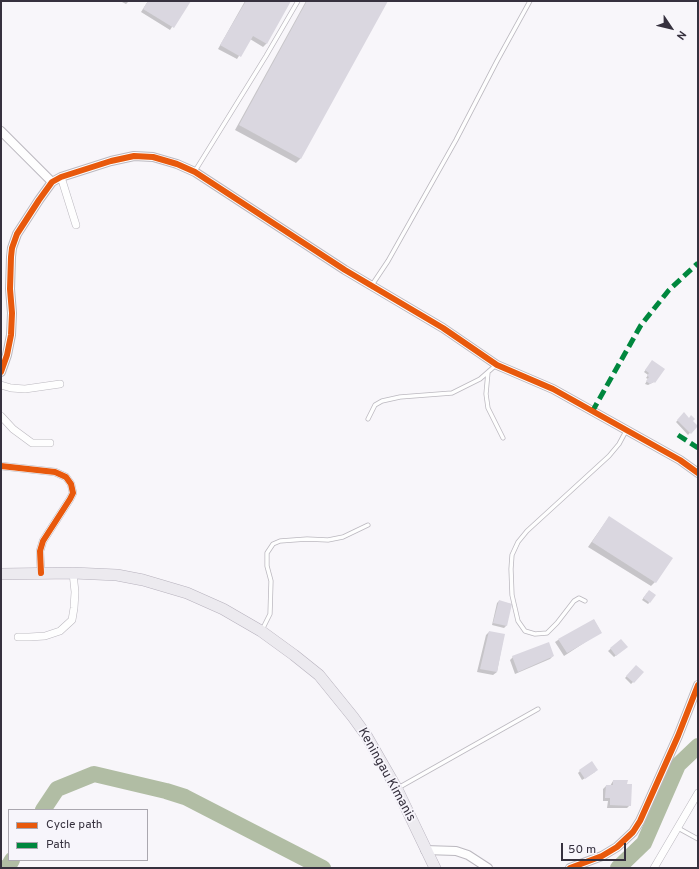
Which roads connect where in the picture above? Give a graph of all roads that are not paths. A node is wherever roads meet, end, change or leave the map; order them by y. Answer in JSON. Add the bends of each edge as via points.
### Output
{"nodes":[{"id":1,"x":298,"y":1,"type":"edge"},
{"id":2,"x":530,"y":1,"type":"edge"},
{"id":3,"x":1,"y":131,"type":"edge"},
{"id":4,"x":195,"y":172,"type":"junction"},
{"id":5,"x":61,"y":177,"type":"junction"},
{"id":6,"x":52,"y":182,"type":"junction"},
{"id":7,"x":76,"y":225,"type":"dead end"},
{"id":8,"x":372,"y":286,"type":"junction"},
{"id":9,"x":497,"y":364,"type":"junction"},
{"id":10,"x":1,"y":372,"type":"edge"},
{"id":11,"x":488,"y":372,"type":"junction"},
{"id":12,"x":60,"y":384,"type":"dead end"},
{"id":13,"x":1,"y":385,"type":"edge"},
{"id":14,"x":1,"y":416,"type":"edge"},
{"id":15,"x":368,"y":419,"type":"dead end"},
{"id":16,"x":626,"y":431,"type":"junction"},
{"id":17,"x":503,"y":438,"type":"dead end"},
{"id":18,"x":50,"y":443,"type":"dead end"},
{"id":19,"x":1,"y":466,"type":"edge"},
{"id":20,"x":698,"y":473,"type":"edge"},
{"id":21,"x":368,"y":525,"type":"dead end"},
{"id":22,"x":41,"y":573,"type":"junction"},
{"id":23,"x":73,"y":573,"type":"junction"},
{"id":24,"x":1,"y":574,"type":"edge"},
{"id":25,"x":585,"y":601,"type":"dead end"},
{"id":26,"x":261,"y":631,"type":"junction"},
{"id":27,"x":18,"y":637,"type":"dead end"},
{"id":28,"x":698,"y":685,"type":"edge"},
{"id":29,"x":538,"y":709,"type":"dead end"},
{"id":30,"x":397,"y":789,"type":"junction"},
{"id":31,"x":698,"y":793,"type":"edge"},
{"id":32,"x":678,"y":828,"type":"junction"},
{"id":33,"x":698,"y":839,"type":"edge"},
{"id":34,"x":425,"y":850,"type":"junction"},
{"id":35,"x":435,"y":868,"type":"edge"},
{"id":36,"x":488,"y":868,"type":"edge"},
{"id":37,"x":570,"y":868,"type":"edge"},
{"id":38,"x":654,"y":868,"type":"edge"}],
"edges":[{"from":1,"to":4,"type":"lane"},
{"from":2,"to":8,"type":"lane","via":[[456,140]]},
{"from":3,"to":6,"type":"street"},
{"from":4,"to":5,"type":"street","via":[[153,157],[134,156]]},
{"from":4,"to":8,"type":"street"},
{"from":5,"to":6,"type":"street"},
{"from":5,"to":7,"type":"street"},
{"from":6,"to":10,"type":"street","via":[[17,234],[12,248],[11,335]]},
{"from":8,"to":9,"type":"street"},
{"from":9,"to":11,"type":"lane"},
{"from":9,"to":16,"type":"street","via":[[552,389]]},
{"from":11,"to":15,"type":"lane","via":[[480,379],[452,393],[400,396],[382,400],[375,405]]},
{"from":11,"to":17,"type":"lane","via":[[488,408]]},
{"from":12,"to":13,"type":"street","via":[[25,389]]},
{"from":14,"to":18,"type":"street","via":[[32,443]]},
{"from":16,"to":20,"type":"street","via":[[680,460]]},
{"from":16,"to":25,"type":"lane","via":[[609,456],[526,531],[512,555],[512,595],[518,621],[525,631],[535,634],[547,633],[574,601],[579,598]]},
{"from":19,"to":22,"type":"street","via":[[55,472],[71,484],[73,493],[70,500],[43,541],[40,551]]},
{"from":21,"to":26,"type":"lane","via":[[343,537],[328,540],[307,539],[273,544],[267,553],[271,581],[270,614]]},
{"from":22,"to":23,"type":"main road","name":"Keningau Kimanis"},
{"from":22,"to":24,"type":"main road","name":"Keningau Kimanis"},
{"from":23,"to":26,"type":"main road","name":"Keningau Kimanis","via":[[117,575],[163,585],[223,609]]},
{"from":23,"to":27,"type":"street","via":[[75,592],[72,620],[60,631],[29,638]]},
{"from":26,"to":30,"type":"main road","name":"Keningau Kimanis","via":[[319,675],[366,735]]},
{"from":28,"to":37,"type":"street","via":[[645,811],[633,832],[617,847],[602,856]]},
{"from":29,"to":30,"type":"lane"},
{"from":30,"to":34,"type":"main road","name":"Keningau Kimanis"},
{"from":31,"to":32,"type":"street"},
{"from":32,"to":33,"type":"lane"},
{"from":32,"to":38,"type":"street"},
{"from":34,"to":35,"type":"main road","name":"Keningau Kimanis"},
{"from":34,"to":36,"type":"street","via":[[456,851],[468,855]]}]}
